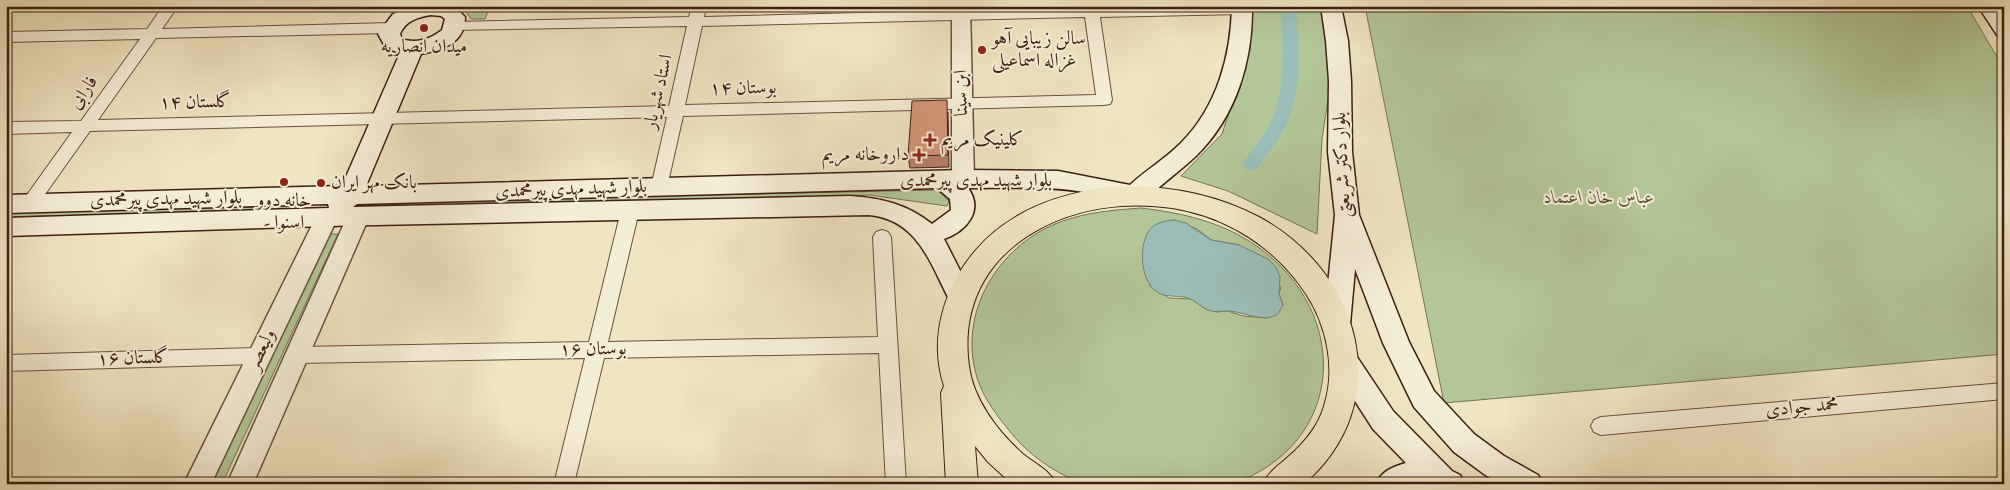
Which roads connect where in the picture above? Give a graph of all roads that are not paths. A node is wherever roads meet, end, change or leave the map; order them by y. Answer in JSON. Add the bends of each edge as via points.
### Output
{"nodes":[{"id":1,"x":171,"y":6,"type":"edge"},
{"id":2,"x":1331,"y":6,"type":"edge"},
{"id":3,"x":1988,"y":6,"type":"edge"},
{"id":4,"x":431,"y":7,"type":"edge"},
{"id":5,"x":1242,"y":8,"type":"edge"},
{"id":6,"x":961,"y":11,"type":"edge"},
{"id":7,"x":1092,"y":12,"type":"junction"},
{"id":8,"x":697,"y":14,"type":"edge"},
{"id":9,"x":454,"y":27,"type":"junction"},
{"id":10,"x":391,"y":28,"type":"junction"},
{"id":11,"x":2004,"y":30,"type":"edge"},
{"id":12,"x":151,"y":34,"type":"junction"},
{"id":13,"x":6,"y":37,"type":"edge"},
{"id":14,"x":413,"y":49,"type":"junction"},
{"id":15,"x":962,"y":103,"type":"junction"},
{"id":16,"x":676,"y":111,"type":"junction"},
{"id":17,"x":384,"y":118,"type":"junction"},
{"id":18,"x":86,"y":126,"type":"junction"},
{"id":19,"x":6,"y":128,"type":"edge"},
{"id":20,"x":952,"y":180,"type":"junction"},
{"id":21,"x":659,"y":187,"type":"junction"},
{"id":22,"x":1135,"y":195,"type":"junction"},
{"id":23,"x":30,"y":203,"type":"junction"},
{"id":24,"x":6,"y":204,"type":"edge"},
{"id":25,"x":354,"y":206,"type":"junction"},
{"id":26,"x":630,"y":211,"type":"junction"},
{"id":27,"x":1347,"y":215,"type":"junction"},
{"id":28,"x":327,"y":217,"type":"junction"},
{"id":29,"x":6,"y":227,"type":"edge"},
{"id":30,"x":929,"y":235,"type":"junction"},
{"id":31,"x":882,"y":237,"type":"dead end"},
{"id":32,"x":960,"y":296,"type":"junction"},
{"id":33,"x":1338,"y":324,"type":"junction"},
{"id":34,"x":888,"y":345,"type":"junction"},
{"id":35,"x":597,"y":350,"type":"junction"},
{"id":36,"x":297,"y":355,"type":"junction"},
{"id":37,"x":259,"y":356,"type":"junction"},
{"id":38,"x":1345,"y":362,"type":"junction"},
{"id":39,"x":6,"y":363,"type":"edge"},
{"id":40,"x":955,"y":374,"type":"junction"},
{"id":41,"x":2004,"y":391,"type":"edge"},
{"id":42,"x":1601,"y":426,"type":"dead end"},
{"id":43,"x":1446,"y":482,"type":"edge"},
{"id":44,"x":197,"y":484,"type":"edge"},
{"id":45,"x":240,"y":484,"type":"edge"},
{"id":46,"x":564,"y":484,"type":"edge"},
{"id":47,"x":896,"y":484,"type":"edge"},
{"id":48,"x":962,"y":484,"type":"edge"},
{"id":49,"x":1040,"y":484,"type":"edge"},
{"id":50,"x":1280,"y":484,"type":"edge"},
{"id":51,"x":1391,"y":484,"type":"edge"},
{"id":52,"x":1528,"y":484,"type":"edge"}],
"edges":[{"from":1,"to":12,"type":"street","name":"فارابی"},
{"from":2,"to":27,"type":"main road","name":"بلوار دکتر شریعتی","via":[[1338,49],[1340,152]]},
{"from":3,"to":11,"type":"main road"},
{"from":4,"to":9,"type":"main road","via":[[451,13],[456,22]]},
{"from":4,"to":10,"type":"main road","via":[[407,15]]},
{"from":5,"to":7,"type":"street"},
{"from":5,"to":22,"type":"main road","via":[[1240,44],[1226,94],[1216,114],[1188,149]]},
{"from":6,"to":7,"type":"street"},
{"from":6,"to":8,"type":"street"},
{"from":6,"to":15,"type":"street","name":"ابن سینا"},
{"from":7,"to":15,"type":"street","name":"بوستان ۱۴","via":[[1104,100]]},
{"from":8,"to":9,"type":"street"},
{"from":8,"to":16,"type":"street","name":"استاد شهریار"},
{"from":9,"to":14,"type":"main road","via":[[439,42]]},
{"from":10,"to":12,"type":"street"},
{"from":10,"to":14,"type":"main road","via":[[393,43]]},
{"from":12,"to":13,"type":"street"},
{"from":12,"to":18,"type":"street","name":"فارابی"},
{"from":14,"to":17,"type":"main road"},
{"from":15,"to":16,"type":"street","name":"بوستان ۱۴"},
{"from":15,"to":20,"type":"street","name":"ابن سینا"},
{"from":16,"to":17,"type":"street","name":"بوستان ۱۴"},
{"from":16,"to":21,"type":"street","name":"استاد شهریار"},
{"from":17,"to":18,"type":"street","name":"گلستان ۱۴"},
{"from":17,"to":25,"type":"main road"},
{"from":18,"to":19,"type":"street","name":"گلستان ۱۴"},
{"from":18,"to":23,"type":"street","name":"فارابی"},
{"from":20,"to":21,"type":"main road","name":"بلوار شهید مهدی پیرمحمدی"},
{"from":20,"to":22,"type":"main road","name":"بلوار شهید مهدی پیرمحمدی","via":[[1058,180]]},
{"from":20,"to":30,"type":"main road","via":[[964,204],[962,215],[949,228]]},
{"from":21,"to":25,"type":"main road","name":"بلوار شهید مهدی پیرمحمدی"},
{"from":22,"to":32,"type":"main road","via":[[1090,199],[1048,211],[1010,232],[981,261]]},
{"from":22,"to":33,"type":"main road","via":[[1192,202],[1231,215],[1266,235],[1297,260],[1315,282]]},
{"from":23,"to":24,"type":"main road","name":"بلوار شهید مهدی پیرمحمدی"},
{"from":23,"to":25,"type":"main road","name":"بلوار شهید مهدی پیرمحمدی"},
{"from":25,"to":26,"type":"main road","name":"بلوار شهید مهدی پیرمحمدی"},
{"from":25,"to":28,"type":"main road","name":"بلوار شهید مهدی پیرمحمدی"},
{"from":25,"to":36,"type":"street","name":"ولیعصر"},
{"from":26,"to":30,"type":"main road","name":"بلوار شهید مهدی پیرمحمدی","via":[[850,205],[884,208]]},
{"from":26,"to":35,"type":"street"},
{"from":27,"to":33,"type":"main road","name":"بلوار دکتر شریعتی"},
{"from":27,"to":52,"type":"main road","via":[[1396,343],[1424,399],[1464,442],[1494,465]]},
{"from":28,"to":29,"type":"main road","name":"بلوار شهید مهدی پیرمحمدی"},
{"from":28,"to":37,"type":"street","name":"ولیعصر"},
{"from":30,"to":32,"type":"main road","via":[[946,261]]},
{"from":31,"to":34,"type":"street"},
{"from":32,"to":40,"type":"main road","via":[[952,334]]},
{"from":33,"to":38,"type":"main road"},
{"from":34,"to":35,"type":"street","name":"بوستان ۱۶"},
{"from":34,"to":47,"type":"street"},
{"from":35,"to":36,"type":"street","name":"بوستان ۱۶"},
{"from":35,"to":46,"type":"street"},
{"from":36,"to":45,"type":"street","name":"ولیعصر"},
{"from":37,"to":39,"type":"street","name":"گلستان ۱۶"},
{"from":37,"to":44,"type":"street","name":"ولیعصر"},
{"from":38,"to":43,"type":"main road","via":[[1383,420]]},
{"from":38,"to":50,"type":"main road","via":[[1342,398],[1328,434],[1304,465]]},
{"from":40,"to":48,"type":"main road"},
{"from":40,"to":49,"type":"main road","via":[[970,414],[998,451]]},
{"from":41,"to":42,"type":"street","name":"محمد جوادی"},
{"from":43,"to":51,"type":"main road","via":[[1414,473]]}]}
